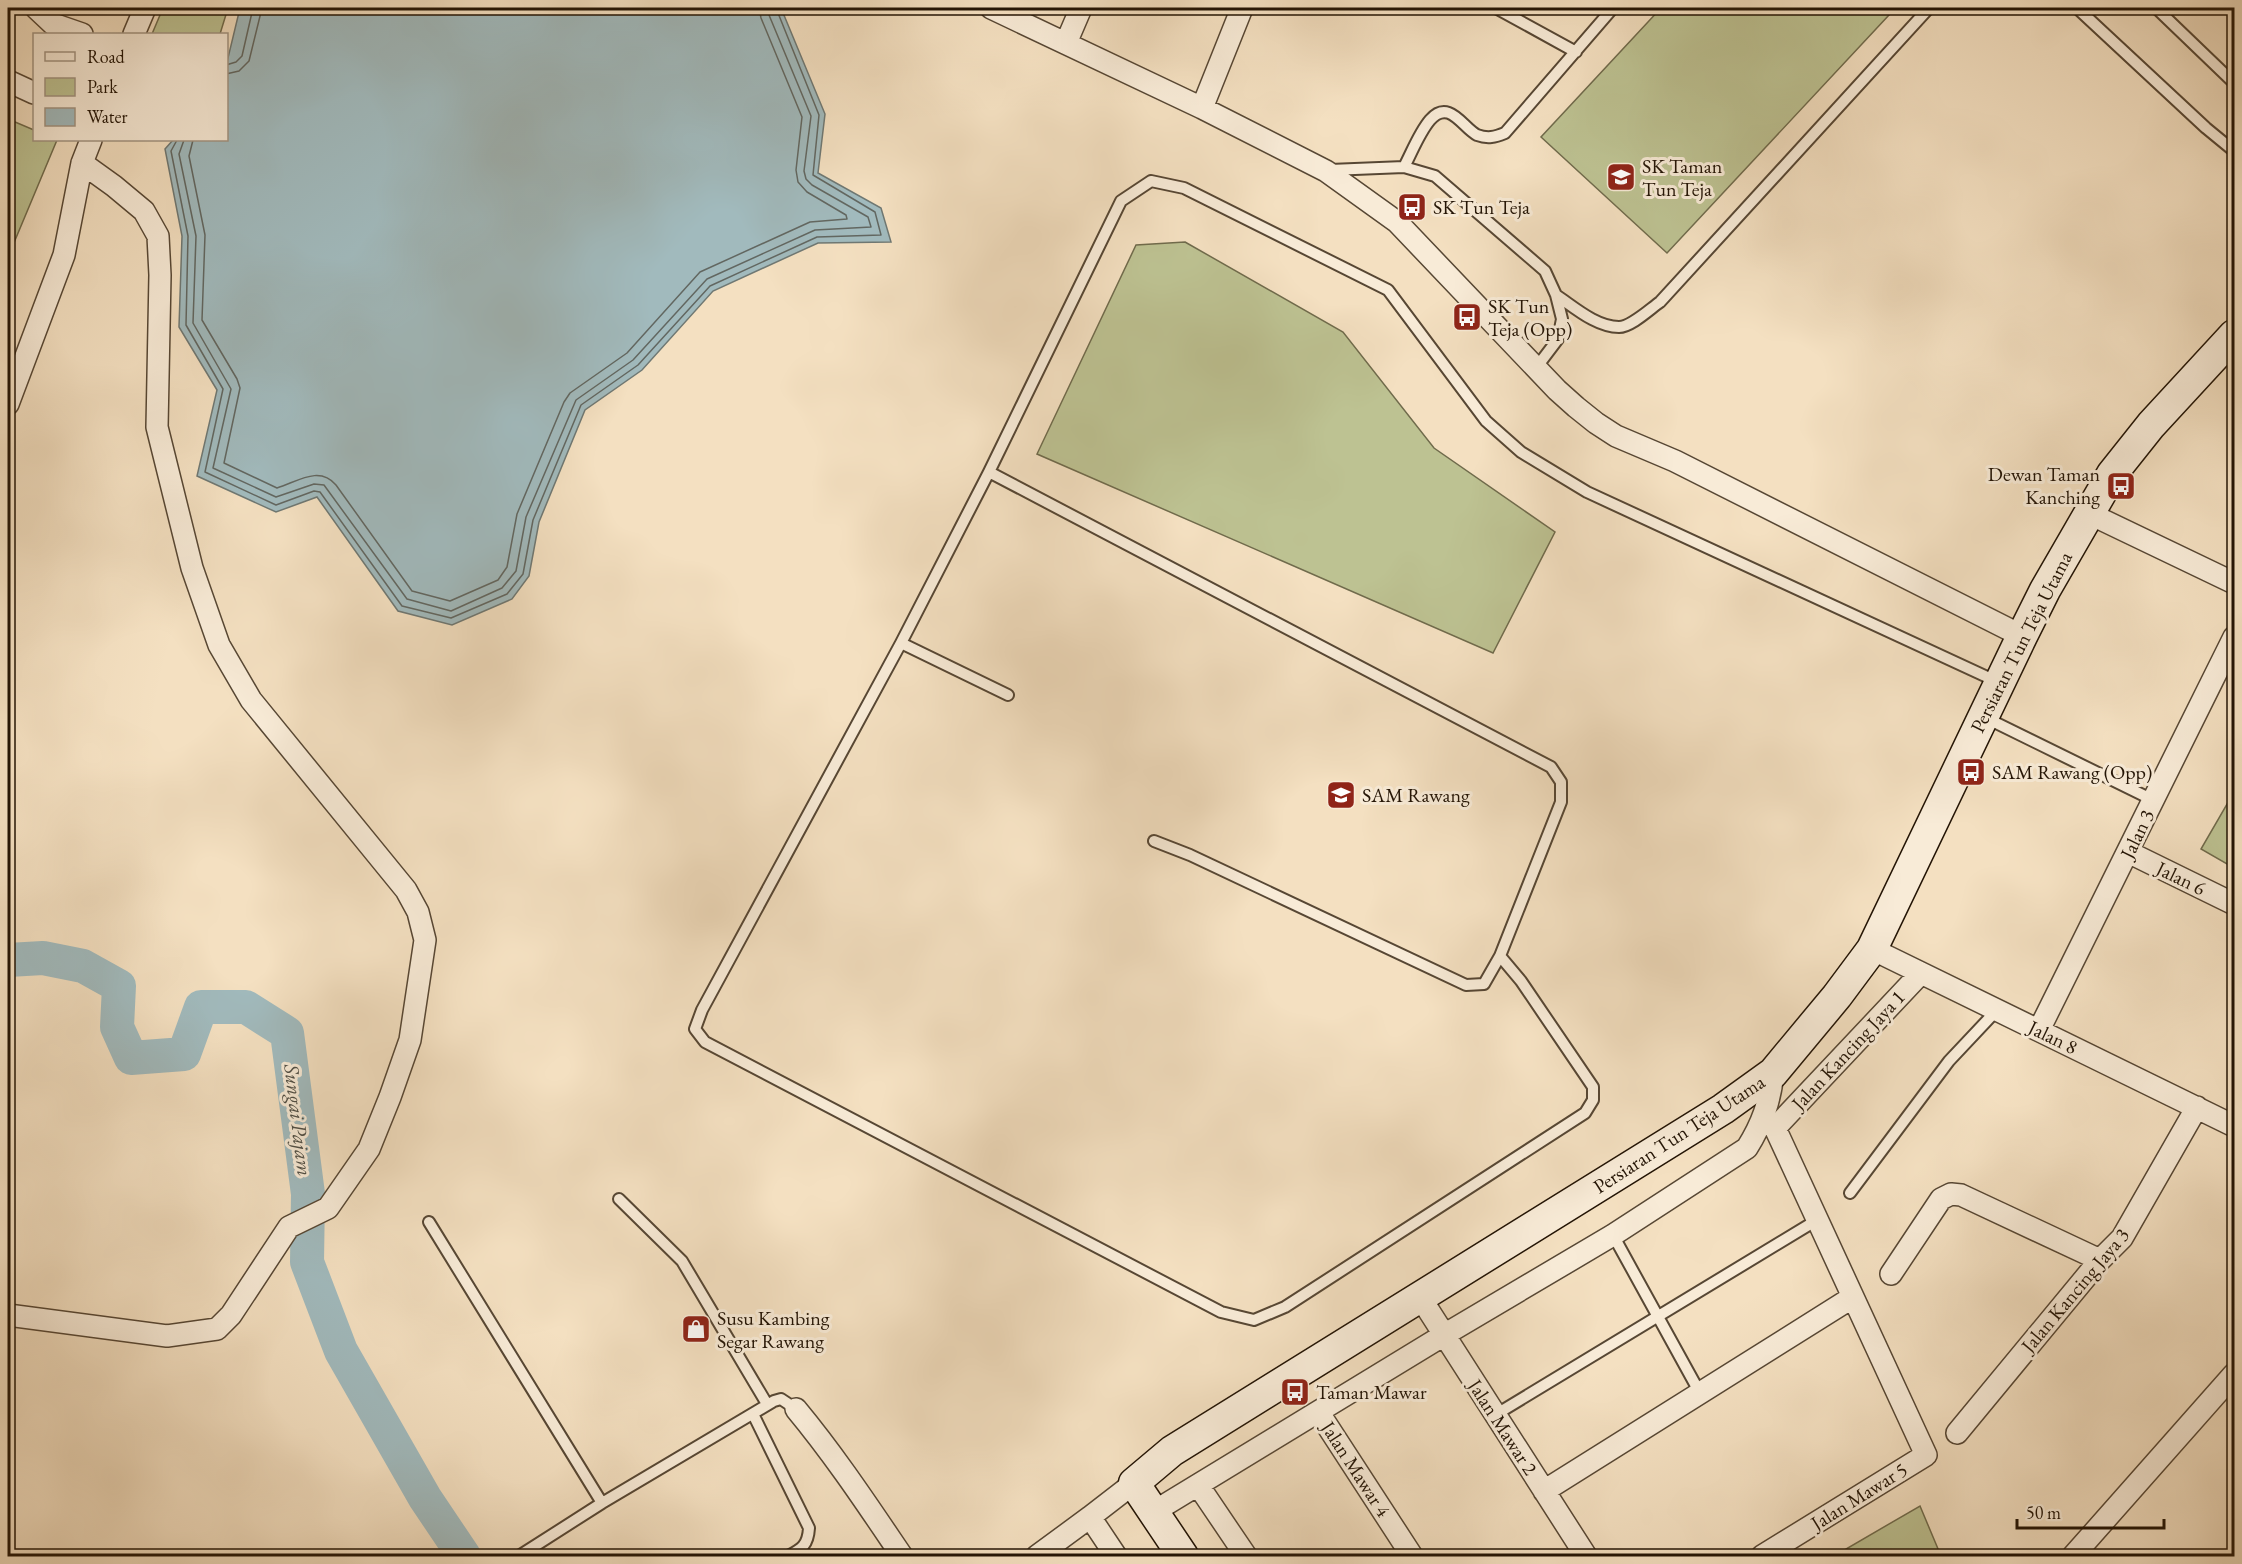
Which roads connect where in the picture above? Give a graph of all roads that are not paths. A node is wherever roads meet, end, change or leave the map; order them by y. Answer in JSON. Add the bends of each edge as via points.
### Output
{"nodes":[{"id":1,"x":36,"y":8,"type":"edge"},
{"id":2,"x":145,"y":8,"type":"edge"},
{"id":3,"x":991,"y":8,"type":"edge"},
{"id":4,"x":1081,"y":8,"type":"edge"},
{"id":5,"x":1242,"y":8,"type":"edge"},
{"id":6,"x":1496,"y":8,"type":"edge"},
{"id":7,"x":1613,"y":8,"type":"edge"},
{"id":8,"x":1929,"y":8,"type":"edge"},
{"id":9,"x":2077,"y":8,"type":"edge"},
{"id":10,"x":2156,"y":8,"type":"edge"},
{"id":11,"x":79,"y":33,"type":"edge"},
{"id":12,"x":134,"y":33,"type":"edge"},
{"id":13,"x":1066,"y":43,"type":"junction"},
{"id":14,"x":1576,"y":52,"type":"junction"},
{"id":15,"x":8,"y":81,"type":"edge"},
{"id":16,"x":2235,"y":83,"type":"edge"},
{"id":17,"x":33,"y":93,"type":"edge"},
{"id":18,"x":1202,"y":108,"type":"junction"},
{"id":19,"x":92,"y":141,"type":"edge"},
{"id":20,"x":2235,"y":151,"type":"edge"},
{"id":21,"x":82,"y":163,"type":"junction"},
{"id":22,"x":1404,"y":167,"type":"junction"},
{"id":23,"x":1326,"y":171,"type":"junction"},
{"id":24,"x":1556,"y":295,"type":"junction"},
{"id":25,"x":2235,"y":335,"type":"edge"},
{"id":26,"x":1536,"y":368,"type":"junction"},
{"id":27,"x":8,"y":404,"type":"edge"},
{"id":28,"x":989,"y":472,"type":"junction"},
{"id":29,"x":2088,"y":513,"type":"junction"},
{"id":30,"x":2235,"y":584,"type":"edge"},
{"id":31,"x":2022,"y":636,"type":"junction"},
{"id":32,"x":2235,"y":637,"type":"edge"},
{"id":33,"x":901,"y":643,"type":"junction"},
{"id":34,"x":1999,"y":683,"type":"junction"},
{"id":35,"x":1008,"y":695,"type":"dead end"},
{"id":36,"x":1983,"y":716,"type":"junction"},
{"id":37,"x":2153,"y":800,"type":"junction"},
{"id":38,"x":1154,"y":841,"type":"dead end"},
{"id":39,"x":2128,"y":852,"type":"junction"},
{"id":40,"x":2235,"y":904,"type":"edge"},
{"id":41,"x":1872,"y":949,"type":"junction"},
{"id":42,"x":1500,"y":956,"type":"junction"},
{"id":43,"x":1921,"y":973,"type":"junction"},
{"id":44,"x":1997,"y":1010,"type":"junction"},
{"id":45,"x":2039,"y":1030,"type":"junction"},
{"id":46,"x":1773,"y":1073,"type":"junction"},
{"id":47,"x":2197,"y":1107,"type":"junction"},
{"id":48,"x":2235,"y":1126,"type":"edge"},
{"id":49,"x":1767,"y":1128,"type":"junction"},
{"id":50,"x":1850,"y":1193,"type":"dead end"},
{"id":51,"x":619,"y":1199,"type":"dead end"},
{"id":52,"x":1817,"y":1220,"type":"junction"},
{"id":53,"x":429,"y":1222,"type":"dead end"},
{"id":54,"x":1613,"y":1235,"type":"junction"},
{"id":55,"x":2100,"y":1260,"type":"junction"},
{"id":56,"x":1891,"y":1274,"type":"dead end"},
{"id":57,"x":1420,"y":1298,"type":"junction"},
{"id":58,"x":1853,"y":1298,"type":"junction"},
{"id":59,"x":8,"y":1315,"type":"edge"},
{"id":60,"x":1658,"y":1317,"type":"junction"},
{"id":61,"x":1444,"y":1335,"type":"junction"},
{"id":62,"x":2235,"y":1374,"type":"edge"},
{"id":63,"x":1700,"y":1393,"type":"junction"},
{"id":64,"x":767,"y":1404,"type":"junction"},
{"id":65,"x":796,"y":1409,"type":"joint"},
{"id":66,"x":1319,"y":1413,"type":"junction"},
{"id":67,"x":753,"y":1414,"type":"junction"},
{"id":68,"x":1495,"y":1415,"type":"junction"},
{"id":69,"x":1957,"y":1433,"type":"dead end"},
{"id":70,"x":1134,"y":1483,"type":"junction"},
{"id":71,"x":1198,"y":1485,"type":"junction"},
{"id":72,"x":1544,"y":1491,"type":"junction"},
{"id":73,"x":602,"y":1503,"type":"junction"},
{"id":74,"x":1155,"y":1511,"type":"junction"},
{"id":75,"x":1090,"y":1517,"type":"junction"},
{"id":76,"x":1582,"y":1555,"type":"edge"},
{"id":77,"x":519,"y":1557,"type":"edge"},
{"id":78,"x":788,"y":1557,"type":"edge"},
{"id":79,"x":902,"y":1557,"type":"edge"},
{"id":80,"x":1037,"y":1557,"type":"edge"},
{"id":81,"x":1116,"y":1557,"type":"edge"},
{"id":82,"x":1184,"y":1557,"type":"edge"},
{"id":83,"x":1246,"y":1557,"type":"edge"},
{"id":84,"x":1412,"y":1557,"type":"edge"},
{"id":85,"x":1762,"y":1557,"type":"edge"},
{"id":86,"x":2073,"y":1557,"type":"edge"}],
"edges":[{"from":1,"to":11,"type":"street","via":[[53,24]]},
{"from":2,"to":12,"type":"street"},
{"from":3,"to":13,"type":"street"},
{"from":4,"to":13,"type":"street"},
{"from":5,"to":18,"type":"street"},
{"from":6,"to":14,"type":"lane"},
{"from":7,"to":14,"type":"lane"},
{"from":8,"to":24,"type":"lane","via":[[1660,302],[1620,327],[1595,321]]},
{"from":9,"to":20,"type":"lane"},
{"from":10,"to":16,"type":"lane"},
{"from":13,"to":18,"type":"street"},
{"from":14,"to":22,"type":"lane","via":[[1505,133],[1492,138],[1476,135],[1455,115],[1442,113],[1430,119]]},
{"from":15,"to":17,"type":"street"},
{"from":18,"to":23,"type":"street"},
{"from":19,"to":21,"type":"street"},
{"from":21,"to":27,"type":"street","via":[[64,255]]},
{"from":21,"to":59,"type":"street","via":[[144,212],[158,236],[157,427],[192,568],[219,645],[251,700],[406,890],[418,912],[425,940],[410,1040],[369,1149],[328,1208],[289,1227],[231,1315],[217,1329],[167,1336]]},
{"from":22,"to":23,"type":"lane"},
{"from":22,"to":24,"type":"lane","via":[[1436,176],[1545,272]]},
{"from":23,"to":26,"type":"street","via":[[1397,222]]},
{"from":24,"to":26,"type":"lane","via":[[1562,319],[1558,339]]},
{"from":25,"to":29,"type":"street","name":"Persiaran Tun Teja Utama","via":[[2151,425],[2112,474]]},
{"from":26,"to":31,"type":"street","via":[[1576,407],[1616,436],[1675,461]]},
{"from":28,"to":33,"type":"lane"},
{"from":28,"to":34,"type":"lane","via":[[1121,201],[1151,181],[1173,185],[1388,290],[1486,421],[1521,452],[1587,492]]},
{"from":28,"to":42,"type":"lane","via":[[1551,767],[1561,782],[1561,802]]},
{"from":29,"to":30,"type":"street"},
{"from":29,"to":31,"type":"street","name":"Persiaran Tun Teja Utama"},
{"from":31,"to":34,"type":"street","name":"Persiaran Tun Teja Utama"},
{"from":32,"to":37,"type":"street","name":"Jalan 3"},
{"from":33,"to":35,"type":"lane"},
{"from":33,"to":42,"type":"lane","via":[[695,1029],[705,1042],[1221,1312],[1254,1320],[1285,1307],[1585,1113],[1593,1100],[1593,1087]]},
{"from":34,"to":36,"type":"street","name":"Persiaran Tun Teja Utama"},
{"from":36,"to":37,"type":"lane"},
{"from":36,"to":41,"type":"street","name":"Persiaran Tun Teja Utama"},
{"from":37,"to":39,"type":"street","name":"Jalan 3"},
{"from":38,"to":42,"type":"lane","via":[[1466,985],[1484,984]]},
{"from":39,"to":40,"type":"street","name":"Jalan 6"},
{"from":39,"to":45,"type":"street","name":"Jalan 3"},
{"from":41,"to":43,"type":"street","name":"Jalan 8"},
{"from":41,"to":46,"type":"street","name":"Persiaran Tun Teja Utama"},
{"from":43,"to":44,"type":"street","name":"Jalan 8"},
{"from":43,"to":49,"type":"street","name":"Jalan Kancing Jaya 1"},
{"from":44,"to":45,"type":"street","name":"Jalan 8"},
{"from":44,"to":50,"type":"lane","via":[[1949,1061]]},
{"from":45,"to":47,"type":"street","name":"Jalan 8"},
{"from":46,"to":49,"type":"street"},
{"from":46,"to":57,"type":"street","name":"Persiaran Tun Teja Utama","via":[[1723,1109]]},
{"from":47,"to":48,"type":"street","name":"Jalan 8"},
{"from":47,"to":55,"type":"street","name":"Jalan Kancing Jaya 3","via":[[2122,1238]]},
{"from":49,"to":52,"type":"street"},
{"from":49,"to":54,"type":"street","via":[[1747,1148]]},
{"from":51,"to":64,"type":"lane","via":[[682,1261]]},
{"from":52,"to":58,"type":"street"},
{"from":52,"to":60,"type":"lane"},
{"from":53,"to":73,"type":"lane"},
{"from":54,"to":60,"type":"lane"},
{"from":54,"to":61,"type":"street"},
{"from":55,"to":56,"type":"street","via":[[1961,1195],[1951,1194],[1941,1199]]},
{"from":55,"to":69,"type":"street","name":"Jalan Kancing Jaya 3"},
{"from":57,"to":61,"type":"street","name":"Jalan Mawar 2"},
{"from":57,"to":70,"type":"street","name":"Persiaran Tun Teja Utama","via":[[1172,1451]]},
{"from":58,"to":63,"type":"street"},
{"from":58,"to":85,"type":"street","name":"Jalan Mawar 5","via":[[1926,1455]]},
{"from":60,"to":63,"type":"lane"},
{"from":60,"to":68,"type":"lane"},
{"from":61,"to":66,"type":"street"},
{"from":61,"to":68,"type":"street","name":"Jalan Mawar 2"},
{"from":62,"to":86,"type":"street"},
{"from":63,"to":72,"type":"street"},
{"from":64,"to":65,"type":"lane","via":[[781,1399]]},
{"from":64,"to":67,"type":"lane"},
{"from":65,"to":79,"type":"street","via":[[846,1473]]},
{"from":66,"to":71,"type":"street"},
{"from":66,"to":84,"type":"street","name":"Jalan Mawar 4"},
{"from":67,"to":73,"type":"lane"},
{"from":67,"to":78,"type":"lane","via":[[808,1528],[803,1548]]},
{"from":68,"to":72,"type":"street","name":"Jalan Mawar 2"},
{"from":70,"to":74,"type":"street"},
{"from":70,"to":75,"type":"street"},
{"from":71,"to":74,"type":"street"},
{"from":71,"to":83,"type":"street"},
{"from":72,"to":76,"type":"street","name":"Jalan Mawar 2"},
{"from":73,"to":77,"type":"lane"},
{"from":74,"to":82,"type":"street"},
{"from":75,"to":80,"type":"street"},
{"from":75,"to":81,"type":"street"}]}
